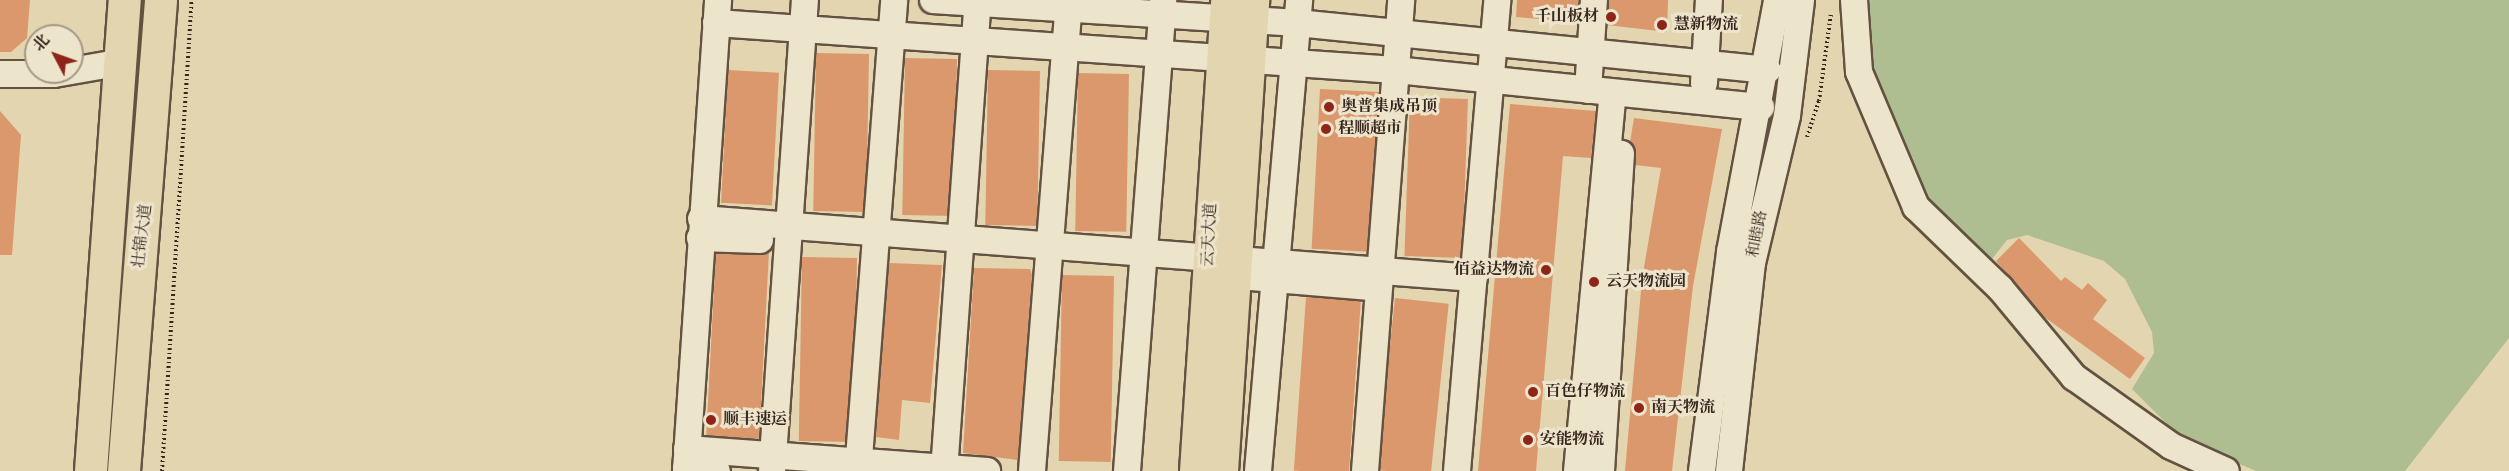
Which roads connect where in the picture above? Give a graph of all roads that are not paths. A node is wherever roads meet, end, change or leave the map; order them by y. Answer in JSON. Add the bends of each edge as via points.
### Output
{"nodes":[{"id":1,"x":125,"y":0,"type":"edge"},
{"id":2,"x":161,"y":0,"type":"edge"},
{"id":3,"x":806,"y":0,"type":"edge"},
{"id":4,"x":894,"y":0,"type":"edge"},
{"id":5,"x":933,"y":0,"type":"edge"},
{"id":6,"x":1401,"y":0,"type":"edge"},
{"id":7,"x":1497,"y":0,"type":"edge"},
{"id":8,"x":1594,"y":0,"type":"edge"},
{"id":9,"x":1709,"y":0,"type":"edge"},
{"id":10,"x":1777,"y":0,"type":"edge"},
{"id":11,"x":1802,"y":0,"type":"edge"},
{"id":12,"x":1843,"y":1,"type":"edge"},
{"id":13,"x":978,"y":2,"type":"edge"},
{"id":14,"x":1068,"y":5,"type":"edge"},
{"id":15,"x":1163,"y":7,"type":"edge"},
{"id":16,"x":717,"y":11,"type":"edge"},
{"id":17,"x":1239,"y":11,"type":"edge"},
{"id":18,"x":1298,"y":11,"type":"edge"},
{"id":19,"x":803,"y":29,"type":"junction"},
{"id":20,"x":891,"y":34,"type":"junction"},
{"id":21,"x":1398,"y":34,"type":"junction"},
{"id":22,"x":975,"y":41,"type":"junction"},
{"id":23,"x":1495,"y":43,"type":"junction"},
{"id":24,"x":1063,"y":46,"type":"junction"},
{"id":25,"x":1160,"y":52,"type":"junction"},
{"id":26,"x":1592,"y":52,"type":"junction"},
{"id":27,"x":1236,"y":59,"type":"junction"},
{"id":28,"x":1292,"y":61,"type":"junction"},
{"id":29,"x":117,"y":63,"type":"junction"},
{"id":30,"x":1705,"y":68,"type":"junction"},
{"id":31,"x":1395,"y":70,"type":"junction"},
{"id":32,"x":1768,"y":70,"type":"junction"},
{"id":33,"x":0,"y":74,"type":"edge"},
{"id":34,"x":1493,"y":79,"type":"junction"},
{"id":35,"x":1609,"y":92,"type":"junction"},
{"id":36,"x":1702,"y":102,"type":"junction"},
{"id":37,"x":1761,"y":107,"type":"junction"},
{"id":38,"x":700,"y":228,"type":"junction"},
{"id":39,"x":788,"y":233,"type":"junction"},
{"id":40,"x":875,"y":238,"type":"junction"},
{"id":41,"x":960,"y":246,"type":"junction"},
{"id":42,"x":1047,"y":254,"type":"junction"},
{"id":43,"x":1140,"y":258,"type":"junction"},
{"id":44,"x":1222,"y":265,"type":"junction"},
{"id":45,"x":1276,"y":268,"type":"junction"},
{"id":46,"x":1380,"y":280,"type":"junction"},
{"id":47,"x":1474,"y":286,"type":"junction"},
{"id":48,"x":686,"y":463,"type":"edge"},
{"id":49,"x":772,"y":463,"type":"edge"},
{"id":50,"x":859,"y":466,"type":"edge"},
{"id":51,"x":944,"y":469,"type":"edge"},
{"id":52,"x":91,"y":471,"type":"edge"},
{"id":53,"x":124,"y":471,"type":"edge"},
{"id":54,"x":717,"y":471,"type":"edge"},
{"id":55,"x":987,"y":471,"type":"edge"},
{"id":56,"x":1032,"y":471,"type":"edge"},
{"id":57,"x":1127,"y":471,"type":"edge"},
{"id":58,"x":1196,"y":471,"type":"edge"},
{"id":59,"x":1222,"y":471,"type":"edge"},
{"id":60,"x":1258,"y":471,"type":"edge"},
{"id":61,"x":1365,"y":471,"type":"edge"},
{"id":62,"x":1457,"y":471,"type":"edge"},
{"id":63,"x":1577,"y":471,"type":"edge"},
{"id":64,"x":1601,"y":471,"type":"edge"},
{"id":65,"x":1702,"y":471,"type":"edge"},
{"id":66,"x":1729,"y":471,"type":"edge"},
{"id":67,"x":2226,"y":471,"type":"edge"}],
"edges":[{"from":1,"to":29,"type":"main road"},
{"from":2,"to":53,"type":"main road","name":"壮锦大道"},
{"from":3,"to":19,"type":"street"},
{"from":4,"to":20,"type":"street"},
{"from":5,"to":13,"type":"street"},
{"from":6,"to":21,"type":"street"},
{"from":7,"to":23,"type":"street"},
{"from":8,"to":26,"type":"street"},
{"from":9,"to":30,"type":"street"},
{"from":10,"to":32,"type":"street","name":"和睦路"},
{"from":11,"to":66,"type":"street","name":"和睦路","via":[[1787,116],[1752,263]]},
{"from":12,"to":67,"type":"street","via":[[1859,72],[1916,207],[2000,288],[2074,377],[2171,446]]},
{"from":13,"to":14,"type":"street"},
{"from":13,"to":22,"type":"street"},
{"from":14,"to":15,"type":"street"},
{"from":14,"to":24,"type":"street"},
{"from":15,"to":17,"type":"street"},
{"from":15,"to":25,"type":"street"},
{"from":16,"to":19,"type":"street"},
{"from":16,"to":38,"type":"street"},
{"from":17,"to":18,"type":"street"},
{"from":17,"to":27,"type":"main road","name":"云天大道"},
{"from":18,"to":21,"type":"street"},
{"from":18,"to":28,"type":"street"},
{"from":19,"to":20,"type":"street"},
{"from":19,"to":39,"type":"street"},
{"from":20,"to":22,"type":"street"},
{"from":20,"to":40,"type":"street"},
{"from":21,"to":23,"type":"street"},
{"from":21,"to":31,"type":"street"},
{"from":22,"to":24,"type":"street"},
{"from":22,"to":41,"type":"street"},
{"from":23,"to":26,"type":"street"},
{"from":23,"to":34,"type":"street"},
{"from":24,"to":25,"type":"street"},
{"from":24,"to":42,"type":"street"},
{"from":25,"to":27,"type":"street"},
{"from":25,"to":43,"type":"street"},
{"from":26,"to":30,"type":"street"},
{"from":26,"to":35,"type":"street"},
{"from":27,"to":28,"type":"street"},
{"from":27,"to":44,"type":"main road","name":"云天大道"},
{"from":28,"to":31,"type":"street"},
{"from":28,"to":45,"type":"street"},
{"from":29,"to":33,"type":"street","via":[[54,74]]},
{"from":29,"to":52,"type":"main road"},
{"from":30,"to":32,"type":"street"},
{"from":30,"to":36,"type":"street"},
{"from":31,"to":34,"type":"street"},
{"from":31,"to":46,"type":"street"},
{"from":32,"to":37,"type":"street","name":"和睦路"},
{"from":34,"to":35,"type":"street"},
{"from":34,"to":47,"type":"street"},
{"from":35,"to":36,"type":"street"},
{"from":35,"to":63,"type":"street"},
{"from":35,"to":64,"type":"street"},
{"from":36,"to":37,"type":"street"},
{"from":37,"to":65,"type":"street","name":"和睦路","via":[[1730,252]]},
{"from":38,"to":39,"type":"street"},
{"from":38,"to":48,"type":"street"},
{"from":39,"to":40,"type":"street"},
{"from":39,"to":49,"type":"street"},
{"from":40,"to":41,"type":"street"},
{"from":40,"to":50,"type":"street"},
{"from":41,"to":42,"type":"street"},
{"from":41,"to":51,"type":"street"},
{"from":42,"to":43,"type":"street"},
{"from":42,"to":56,"type":"street"},
{"from":43,"to":44,"type":"street"},
{"from":43,"to":57,"type":"street"},
{"from":44,"to":45,"type":"street"},
{"from":44,"to":58,"type":"main road","name":"云天大道"},
{"from":44,"to":59,"type":"main road","name":"云天大道"},
{"from":45,"to":46,"type":"street"},
{"from":45,"to":60,"type":"street"},
{"from":46,"to":47,"type":"street"},
{"from":46,"to":61,"type":"street"},
{"from":47,"to":62,"type":"street"},
{"from":48,"to":49,"type":"street"},
{"from":48,"to":54,"type":"street"},
{"from":49,"to":50,"type":"street"},
{"from":50,"to":51,"type":"street"},
{"from":51,"to":55,"type":"street"}]}
